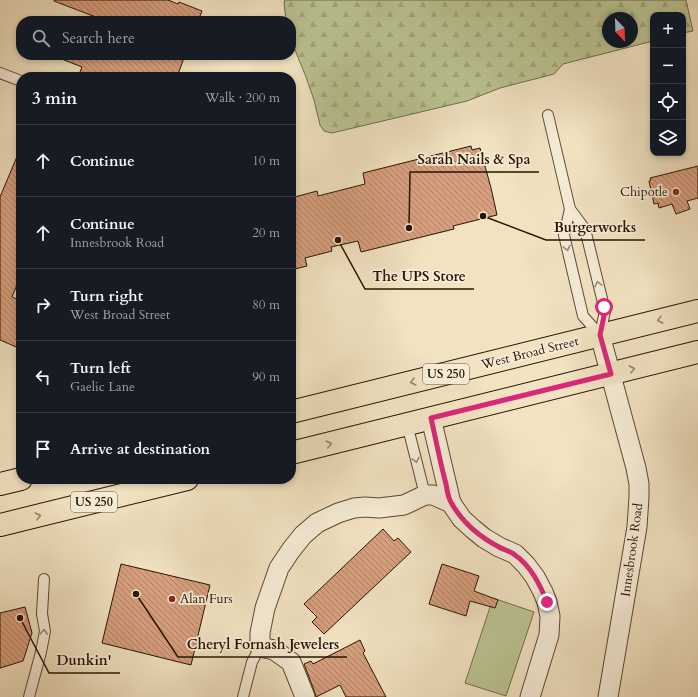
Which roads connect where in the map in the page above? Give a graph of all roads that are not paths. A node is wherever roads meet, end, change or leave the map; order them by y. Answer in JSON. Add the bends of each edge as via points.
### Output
{"nodes":[{"id":1,"x":0,"y":73,"type":"edge"},
{"id":2,"x":16,"y":79,"type":"edge"},
{"id":3,"x":548,"y":116,"type":"dead end"},
{"id":4,"x":570,"y":210,"type":"junction"},
{"id":5,"x":698,"y":310,"type":"edge"},
{"id":6,"x":600,"y":335,"type":"junction"},
{"id":7,"x":698,"y":352,"type":"edge"},
{"id":8,"x":611,"y":374,"type":"junction"},
{"id":9,"x":296,"y":411,"type":"edge"},
{"id":10,"x":431,"y":418,"type":"junction"},
{"id":11,"x":407,"y":424,"type":"junction"},
{"id":12,"x":296,"y":452,"type":"edge"},
{"id":13,"x":16,"y":480,"type":"edge"},
{"id":14,"x":0,"y":484,"type":"edge"},
{"id":15,"x":167,"y":484,"type":"edge"},
{"id":16,"x":425,"y":495,"type":"junction"},
{"id":17,"x":450,"y":503,"type":"junction"},
{"id":18,"x":0,"y":525,"type":"edge"},
{"id":19,"x":44,"y":579,"type":"dead end"},
{"id":20,"x":260,"y":648,"type":"junction"},
{"id":21,"x":28,"y":697,"type":"edge"},
{"id":22,"x":243,"y":697,"type":"edge"},
{"id":23,"x":304,"y":697,"type":"edge"},
{"id":24,"x":530,"y":697,"type":"edge"},
{"id":25,"x":608,"y":697,"type":"edge"}],
"edges":[{"from":1,"to":2,"type":"lane"},
{"from":3,"to":4,"type":"lane"},
{"from":6,"to":4,"type":"lane","one_way":true,"via":[[605,311],[585,230]]},
{"from":4,"to":6,"type":"lane","one_way":true,"via":[[564,235],[583,316]]},
{"from":5,"to":6,"type":"main road","name":"West Broad Street","number":"US 250","one_way":true},
{"from":6,"to":8,"type":"street","name":"Innesbrook Road"},
{"from":6,"to":9,"type":"main road","name":"West Broad Street","number":"US 250","one_way":true},
{"from":8,"to":7,"type":"main road","one_way":true},
{"from":8,"to":10,"type":"main road"},
{"from":8,"to":25,"type":"street","name":"Innesbrook Road","via":[[636,468],[639,497],[637,527]]},
{"from":10,"to":11,"type":"main road"},
{"from":10,"to":17,"type":"street"},
{"from":12,"to":11,"type":"main road","one_way":true},
{"from":11,"to":16,"type":"lane","one_way":true},
{"from":13,"to":14,"type":"main road"},
{"from":18,"to":15,"type":"main road","number":"US 250","one_way":true},
{"from":16,"to":17,"type":"street","via":[[433,495]]},
{"from":16,"to":20,"type":"street","via":[[404,505],[354,508],[338,513],[317,523],[303,535],[279,568],[265,608]]},
{"from":17,"to":24,"type":"street","via":[[462,519],[484,538],[515,554],[535,577],[543,592],[550,616],[549,635]]},
{"from":21,"to":19,"type":"lane","one_way":true,"via":[[45,631],[42,614]]},
{"from":20,"to":22,"type":"lane","via":[[252,662]]},
{"from":20,"to":23,"type":"street","via":[[274,650],[291,662]]}]}
